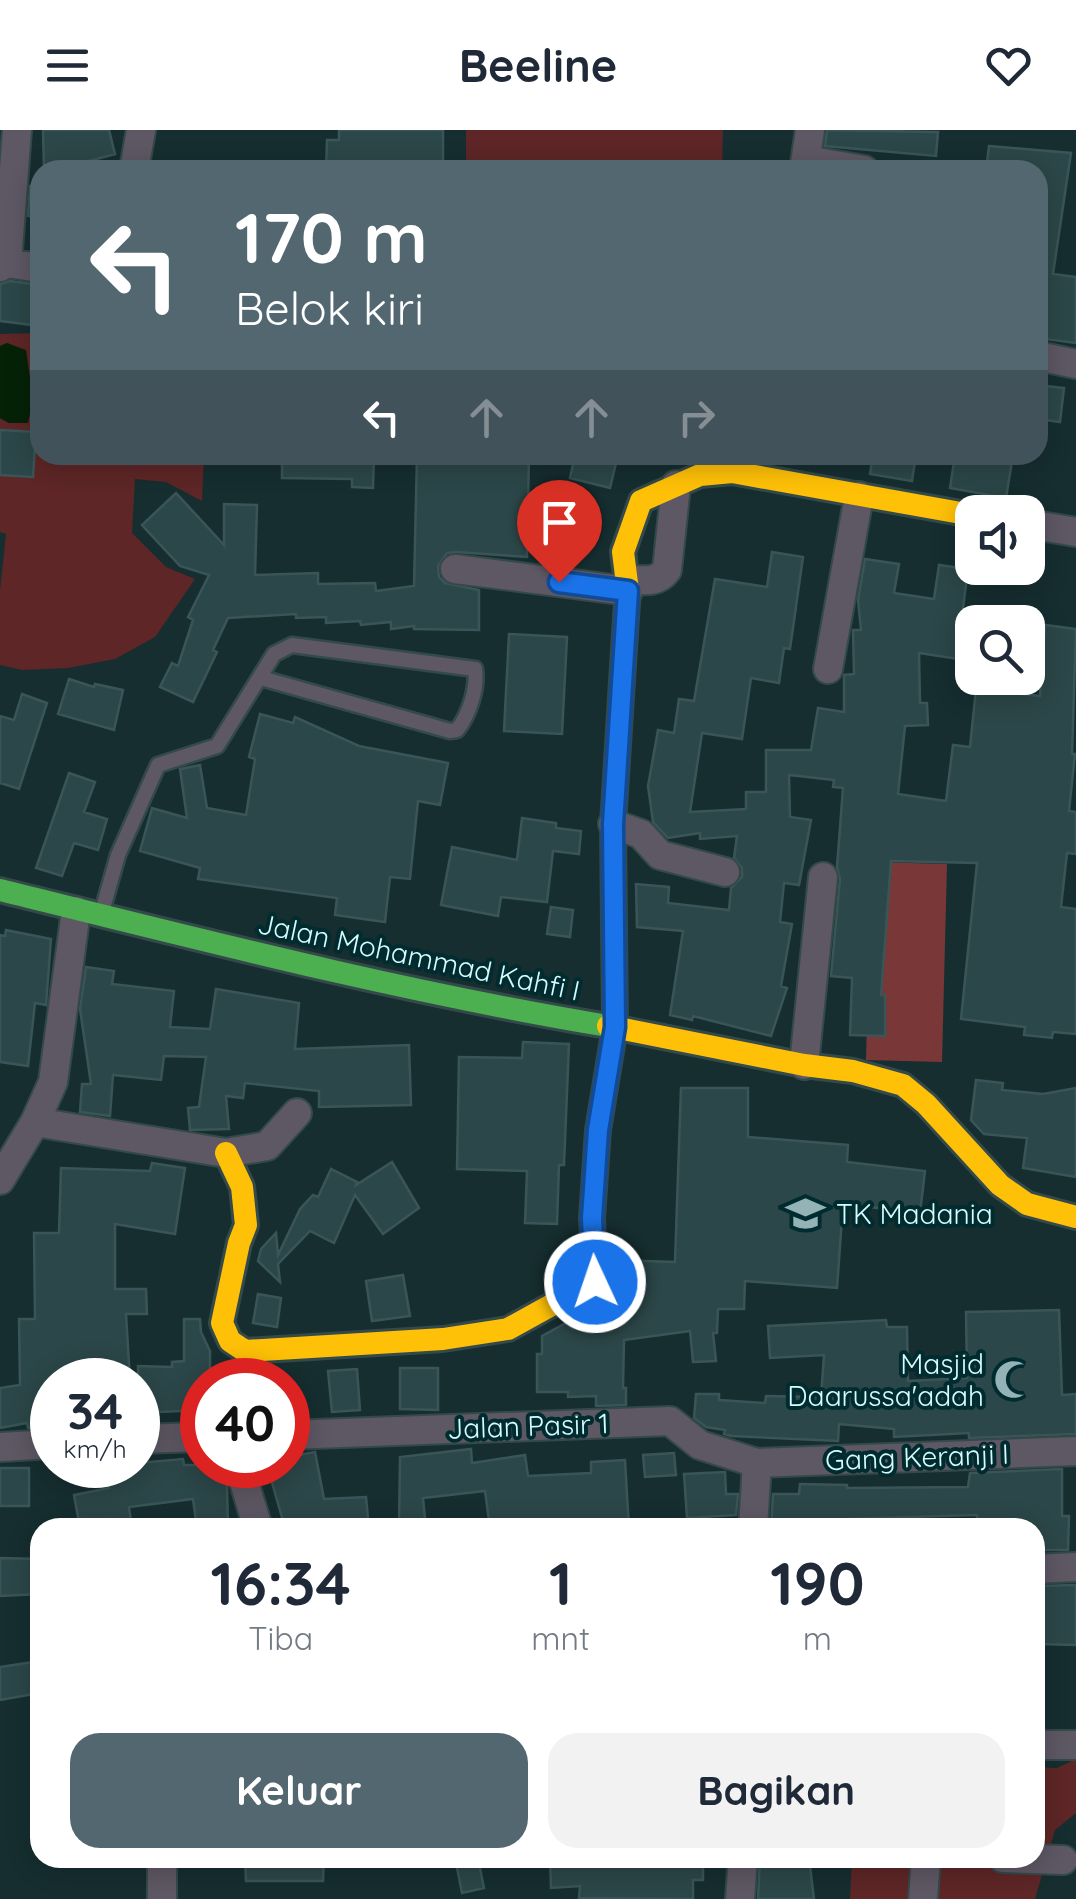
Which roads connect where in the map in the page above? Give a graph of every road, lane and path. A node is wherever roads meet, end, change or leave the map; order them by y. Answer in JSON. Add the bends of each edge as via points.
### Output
{"nodes":[{"id":1,"x":17,"y":130,"type":"edge"},
{"id":2,"x":140,"y":130,"type":"edge"},
{"id":3,"x":810,"y":130,"type":"edge"},
{"id":4,"x":136,"y":160,"type":"edge"},
{"id":5,"x":806,"y":160,"type":"edge"},
{"id":6,"x":3,"y":265,"type":"edge"},
{"id":7,"x":30,"y":267,"type":"edge"},
{"id":8,"x":1048,"y":358,"type":"edge"},
{"id":9,"x":1076,"y":364,"type":"edge"},
{"id":10,"x":731,"y":465,"type":"edge"},
{"id":11,"x":738,"y":465,"type":"edge"},
{"id":12,"x":676,"y":485,"type":"junction"},
{"id":13,"x":860,"y":496,"type":"junction"},
{"id":14,"x":955,"y":512,"type":"edge"},
{"id":15,"x":1045,"y":527,"type":"edge"},
{"id":16,"x":1076,"y":532,"type":"edge"},
{"id":17,"x":456,"y":569,"type":"dead end"},
{"id":18,"x":634,"y":583,"type":"junction"},
{"id":19,"x":828,"y":669,"type":"dead end"},
{"id":20,"x":261,"y":678,"type":"junction"},
{"id":21,"x":613,"y":824,"type":"junction"},
{"id":22,"x":725,"y":872,"type":"dead end"},
{"id":23,"x":824,"y":877,"type":"dead end"},
{"id":24,"x":0,"y":890,"type":"edge"},
{"id":25,"x":88,"y":914,"type":"junction"},
{"id":26,"x":615,"y":1027,"type":"junction"},
{"id":27,"x":804,"y":1066,"type":"junction"},
{"id":28,"x":297,"y":1113,"type":"dead end"},
{"id":29,"x":35,"y":1122,"type":"junction"},
{"id":30,"x":226,"y":1153,"type":"junction"},
{"id":31,"x":0,"y":1180,"type":"edge"},
{"id":32,"x":1076,"y":1217,"type":"edge"},
{"id":33,"x":310,"y":1434,"type":"edge"},
{"id":34,"x":30,"y":1445,"type":"edge"},
{"id":35,"x":0,"y":1447,"type":"edge"},
{"id":36,"x":1076,"y":1451,"type":"edge"},
{"id":37,"x":758,"y":1463,"type":"junction"},
{"id":38,"x":246,"y":1488,"type":"edge"},
{"id":39,"x":255,"y":1518,"type":"edge"},
{"id":40,"x":755,"y":1518,"type":"edge"},
{"id":41,"x":1076,"y":1567,"type":"edge"},
{"id":42,"x":1045,"y":1569,"type":"edge"},
{"id":43,"x":1045,"y":1745,"type":"edge"},
{"id":44,"x":1076,"y":1745,"type":"edge"},
{"id":45,"x":1045,"y":1859,"type":"edge"},
{"id":46,"x":1064,"y":1860,"type":"dead end"},
{"id":47,"x":162,"y":1868,"type":"edge"},
{"id":48,"x":742,"y":1868,"type":"edge"},
{"id":49,"x":925,"y":1868,"type":"edge"},
{"id":50,"x":162,"y":1899,"type":"edge"},
{"id":51,"x":740,"y":1899,"type":"edge"},
{"id":52,"x":923,"y":1899,"type":"edge"}],
"edges":[{"from":1,"to":6,"type":"street"},
{"from":2,"to":4,"type":"street"},
{"from":3,"to":5,"type":"street"},
{"from":6,"to":7,"type":"street"},
{"from":8,"to":9,"type":"street"},
{"from":10,"to":12,"type":"street"},
{"from":11,"to":13,"type":"street"},
{"from":12,"to":18,"type":"street","via":[[667,570]]},
{"from":12,"to":18,"type":"street","via":[[641,501],[623,552]]},
{"from":13,"to":14,"type":"street"},
{"from":13,"to":19,"type":"street"},
{"from":15,"to":16,"type":"street"},
{"from":17,"to":18,"type":"street"},
{"from":18,"to":21,"type":"street"},
{"from":20,"to":20,"type":"lane","via":[[450,731],[462,724],[477,682],[475,669],[292,646],[274,654]]},
{"from":20,"to":25,"type":"lane","via":[[216,746],[158,764]]},
{"from":21,"to":22,"type":"street","via":[[641,834],[660,855]]},
{"from":21,"to":26,"type":"street"},
{"from":23,"to":27,"type":"street"},
{"from":24,"to":25,"type":"street","name":"Jalan Mohammad Kahfi I"},
{"from":25,"to":26,"type":"street","name":"Jalan Mohammad Kahfi I","via":[[518,1012]]},
{"from":25,"to":29,"type":"street","via":[[53,1082]]},
{"from":26,"to":27,"type":"street","name":"Jalan Mohammad Kahfi I"},
{"from":26,"to":30,"type":"street","via":[[598,1130],[595,1282],[508,1329],[244,1351],[222,1323],[246,1225],[242,1188]]},
{"from":27,"to":32,"type":"street","name":"Jalan Mohammad Kahfi I","via":[[903,1085],[1000,1185],[1027,1204]]},
{"from":28,"to":30,"type":"street","via":[[267,1146]]},
{"from":29,"to":30,"type":"street"},
{"from":29,"to":31,"type":"street"},
{"from":33,"to":37,"type":"street","name":"Jalan Pasir 1","via":[[670,1421],[700,1445]]},
{"from":34,"to":35,"type":"street"},
{"from":36,"to":37,"type":"street","name":"Gang Keranji I"},
{"from":37,"to":40,"type":"street"},
{"from":38,"to":39,"type":"street"},
{"from":41,"to":42,"type":"street"},
{"from":43,"to":44,"type":"street"},
{"from":45,"to":46,"type":"street"},
{"from":47,"to":50,"type":"street"},
{"from":48,"to":51,"type":"street"},
{"from":49,"to":52,"type":"street"}]}
